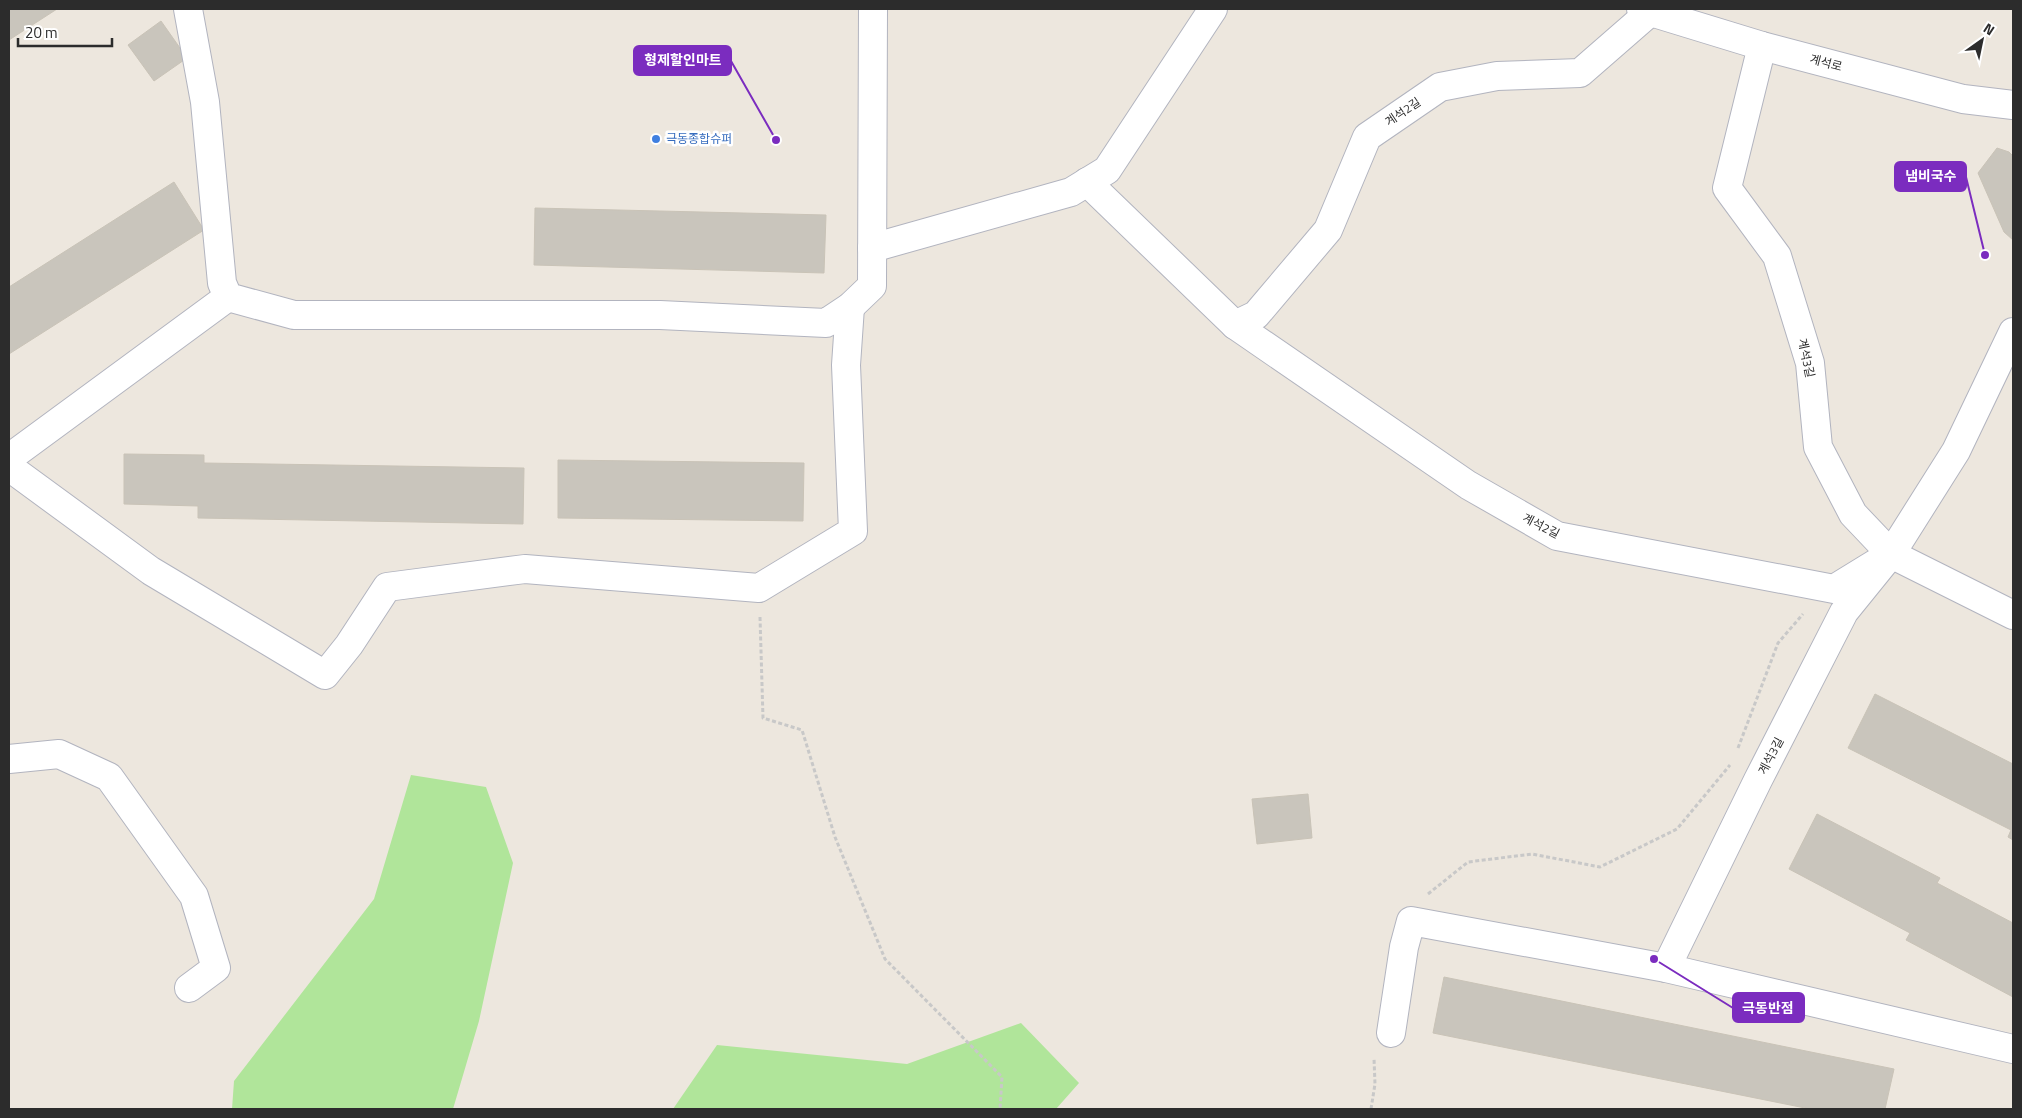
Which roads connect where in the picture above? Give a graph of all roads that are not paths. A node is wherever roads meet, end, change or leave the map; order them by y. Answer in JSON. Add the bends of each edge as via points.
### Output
{"nodes":[{"id":1,"x":188,"y":9,"type":"edge"},
{"id":2,"x":872,"y":9,"type":"edge"},
{"id":3,"x":1213,"y":9,"type":"edge"},
{"id":4,"x":1645,"y":10,"type":"edge"},
{"id":5,"x":1762,"y":46,"type":"junction"},
{"id":6,"x":2013,"y":106,"type":"edge"},
{"id":7,"x":1087,"y":182,"type":"junction"},
{"id":8,"x":872,"y":248,"type":"junction"},
{"id":9,"x":228,"y":296,"type":"junction"},
{"id":10,"x":850,"y":307,"type":"junction"},
{"id":11,"x":1235,"y":325,"type":"junction"},
{"id":12,"x":2013,"y":332,"type":"edge"},
{"id":13,"x":9,"y":458,"type":"edge"},
{"id":14,"x":9,"y":467,"type":"edge"},
{"id":15,"x":1891,"y":554,"type":"junction"},
{"id":16,"x":2013,"y":615,"type":"edge"},
{"id":17,"x":9,"y":759,"type":"edge"},
{"id":18,"x":1666,"y":968,"type":"junction"},
{"id":19,"x":189,"y":988,"type":"dead end"},
{"id":20,"x":1391,"y":1033,"type":"dead end"},
{"id":21,"x":2013,"y":1049,"type":"edge"}],
"edges":[{"from":1,"to":9,"type":"street","via":[[205,102],[222,282]]},
{"from":2,"to":8,"type":"street"},
{"from":3,"to":7,"type":"street","via":[[1107,170]]},
{"from":4,"to":5,"type":"street","name":"계석로"},
{"from":4,"to":11,"type":"street","name":"계석2길","via":[[1580,73],[1497,76],[1440,87],[1367,137],[1328,230],[1256,314]]},
{"from":5,"to":6,"type":"street","name":"계석로","via":[[1963,98]]},
{"from":5,"to":15,"type":"street","name":"계석3길","via":[[1727,188],[1777,256],[1810,363],[1818,446],[1853,514]]},
{"from":7,"to":8,"type":"street","via":[[1071,192]]},
{"from":7,"to":11,"type":"street","name":"계석2길"},
{"from":8,"to":10,"type":"street","via":[[872,286]]},
{"from":9,"to":10,"type":"street","via":[[294,315],[660,314],[826,323]]},
{"from":9,"to":13,"type":"street"},
{"from":10,"to":14,"type":"street","via":[[846,365],[853,531],[759,588],[525,569],[387,587],[350,645],[325,675],[152,571]]},
{"from":11,"to":15,"type":"street","name":"계석2길","via":[[1468,485],[1557,536],[1834,589]]},
{"from":12,"to":15,"type":"street","name":"계석3길","via":[[1956,451]]},
{"from":15,"to":16,"type":"street","name":"계석3길"},
{"from":15,"to":18,"type":"street","name":"계석3길","via":[[1844,612]]},
{"from":17,"to":19,"type":"street","via":[[59,754],[108,777],[194,896],[216,968]]},
{"from":18,"to":20,"type":"street","via":[[1411,921]]},
{"from":18,"to":21,"type":"street"}]}
